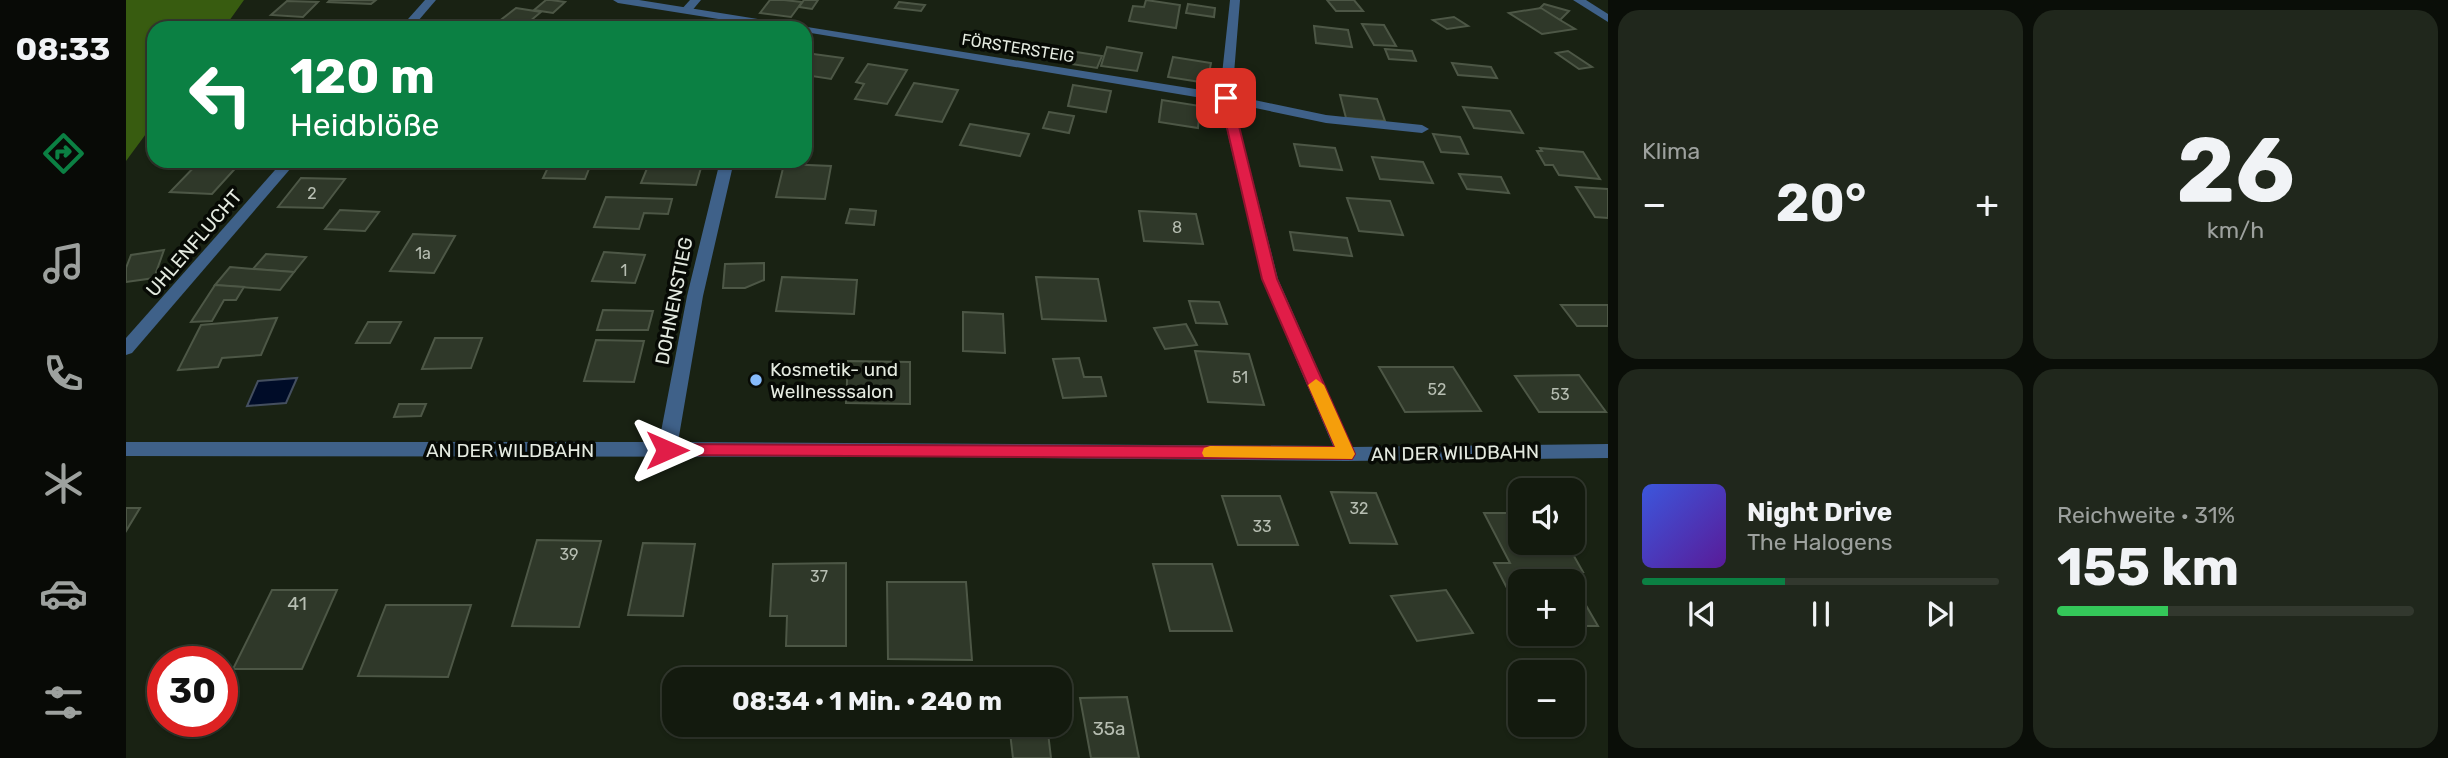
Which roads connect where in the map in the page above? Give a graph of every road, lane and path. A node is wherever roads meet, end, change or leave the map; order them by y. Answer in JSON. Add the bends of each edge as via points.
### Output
{"nodes":[{"id":1,"x":430,"y":0,"type":"edge"},
{"id":2,"x":618,"y":0,"type":"edge"},
{"id":3,"x":696,"y":0,"type":"edge"},
{"id":4,"x":1235,"y":0,"type":"edge"},
{"id":5,"x":1578,"y":0,"type":"edge"},
{"id":6,"x":686,"y":11,"type":"junction"},
{"id":7,"x":1608,"y":19,"type":"edge"},
{"id":8,"x":412,"y":21,"type":"edge"},
{"id":9,"x":749,"y":21,"type":"edge"},
{"id":10,"x":812,"y":30,"type":"edge"},
{"id":11,"x":1226,"y":98,"type":"junction"},
{"id":12,"x":1422,"y":130,"type":"dead end"},
{"id":13,"x":284,"y":168,"type":"edge"},
{"id":14,"x":725,"y":168,"type":"edge"},
{"id":15,"x":126,"y":349,"type":"edge"},
{"id":16,"x":126,"y":449,"type":"edge"},
{"id":17,"x":667,"y":450,"type":"junction"},
{"id":18,"x":1608,"y":451,"type":"edge"},
{"id":19,"x":1346,"y":454,"type":"junction"}],
"edges":[{"from":1,"to":8,"type":"street"},
{"from":2,"to":6,"type":"street"},
{"from":3,"to":6,"type":"street"},
{"from":4,"to":11,"type":"street"},
{"from":5,"to":7,"type":"street"},
{"from":6,"to":9,"type":"street"},
{"from":10,"to":11,"type":"street","name":"FÖRSTERSTEIG"},
{"from":11,"to":12,"type":"street","name":"FÖRSTERSTEIG","via":[[1326,119]]},
{"from":11,"to":19,"type":"street","via":[[1270,279]]},
{"from":13,"to":15,"type":"street","name":"UHLENFLUCHT"},
{"from":14,"to":17,"type":"street","name":"DOHNENSTIEG","via":[[695,296]]},
{"from":16,"to":17,"type":"street","name":"AN DER WILDBAHN"},
{"from":17,"to":19,"type":"street","name":"AN DER WILDBAHN"},
{"from":18,"to":19,"type":"street","name":"AN DER WILDBAHN"}]}
